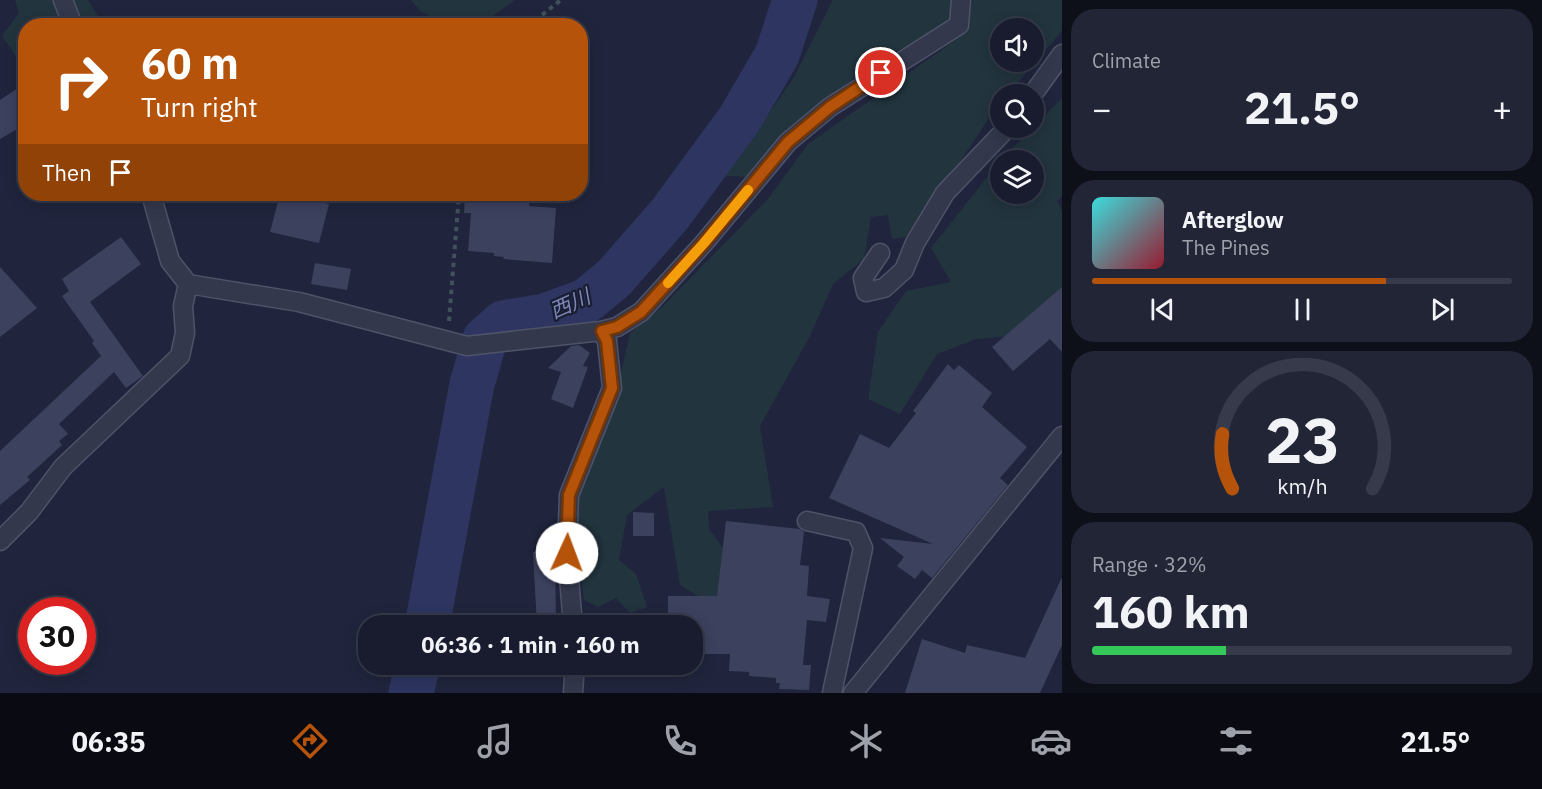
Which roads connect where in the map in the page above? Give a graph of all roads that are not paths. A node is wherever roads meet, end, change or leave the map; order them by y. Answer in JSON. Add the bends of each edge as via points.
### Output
{"nodes":[{"id":1,"x":63,"y":0,"type":"edge"},
{"id":2,"x":962,"y":0,"type":"edge"},
{"id":3,"x":70,"y":18,"type":"edge"},
{"id":4,"x":1062,"y":54,"type":"edge"},
{"id":5,"x":1040,"y":84,"type":"edge"},
{"id":6,"x":998,"y":138,"type":"edge"},
{"id":7,"x":153,"y":201,"type":"edge"},
{"id":8,"x":880,"y":253,"type":"dead end"},
{"id":9,"x":188,"y":284,"type":"junction"},
{"id":10,"x":602,"y":331,"type":"junction"},
{"id":11,"x":1062,"y":436,"type":"edge"},
{"id":12,"x":807,"y":520,"type":"dead end"},
{"id":13,"x":0,"y":541,"type":"edge"},
{"id":14,"x":572,"y":615,"type":"edge"},
{"id":15,"x":574,"y":675,"type":"edge"},
{"id":16,"x":573,"y":693,"type":"edge"},
{"id":17,"x":832,"y":693,"type":"edge"},
{"id":18,"x":853,"y":693,"type":"edge"}],
"edges":[{"from":1,"to":3,"type":"street"},
{"from":2,"to":10,"type":"street","via":[[959,25],[830,107],[788,142],[641,312]]},
{"from":4,"to":5,"type":"street"},
{"from":6,"to":8,"type":"street","via":[[945,194],[915,243],[904,270],[884,288],[866,292],[864,278]]},
{"from":7,"to":9,"type":"street","via":[[170,261]]},
{"from":9,"to":10,"type":"street","via":[[299,302],[467,346]]},
{"from":9,"to":13,"type":"street","via":[[180,356],[63,467],[29,512]]},
{"from":10,"to":14,"type":"street","via":[[607,341],[612,388],[569,495],[567,553]]},
{"from":11,"to":18,"type":"street"},
{"from":12,"to":17,"type":"street","via":[[856,532],[863,548]]},
{"from":15,"to":16,"type":"street"}]}
